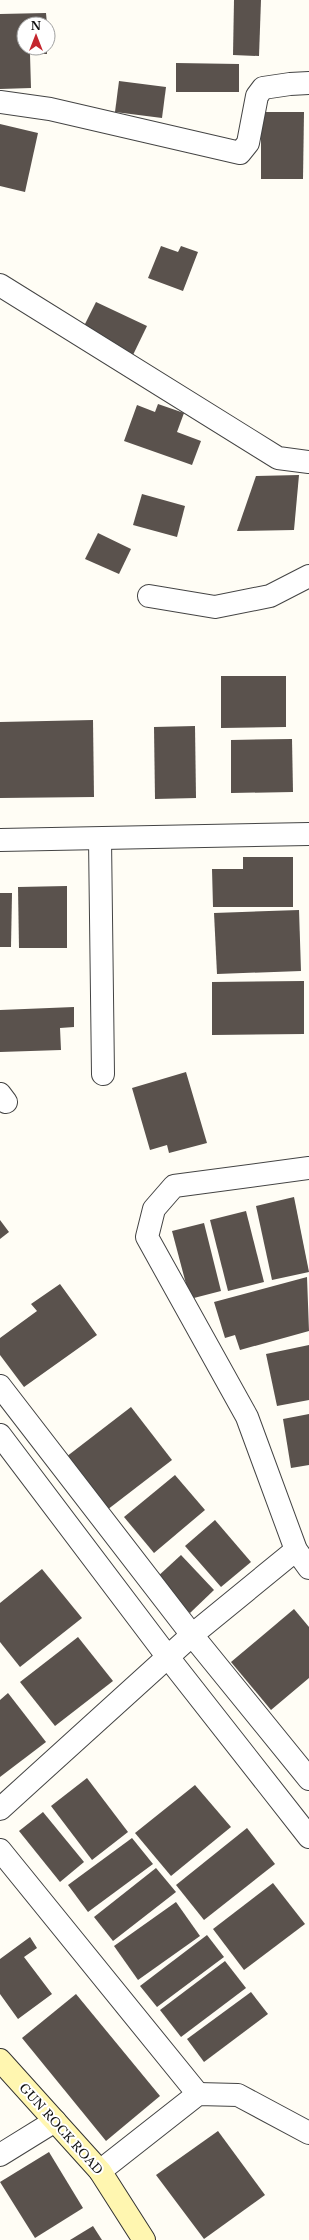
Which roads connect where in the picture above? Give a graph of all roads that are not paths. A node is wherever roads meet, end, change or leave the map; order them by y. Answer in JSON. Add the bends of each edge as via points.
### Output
{"nodes":[{"id":1,"x":309,"y":84,"type":"edge"},
{"id":2,"x":0,"y":102,"type":"edge"},
{"id":3,"x":0,"y":286,"type":"edge"},
{"id":4,"x":309,"y":462,"type":"edge"},
{"id":5,"x":309,"y":576,"type":"edge"},
{"id":6,"x":149,"y":596,"type":"dead end"},
{"id":7,"x":309,"y":834,"type":"edge"},
{"id":8,"x":100,"y":838,"type":"junction"},
{"id":9,"x":0,"y":840,"type":"edge"},
{"id":10,"x":103,"y":1074,"type":"dead end"},
{"id":11,"x":309,"y":1168,"type":"edge"},
{"id":12,"x":0,"y":1386,"type":"edge"},
{"id":13,"x":0,"y":1435,"type":"edge"},
{"id":14,"x":296,"y":1550,"type":"junction"},
{"id":15,"x":309,"y":1568,"type":"edge"},
{"id":16,"x":192,"y":1635,"type":"junction"},
{"id":17,"x":167,"y":1656,"type":"junction"},
{"id":18,"x":309,"y":1779,"type":"edge"},
{"id":19,"x":0,"y":1809,"type":"edge"},
{"id":20,"x":309,"y":1837,"type":"edge"},
{"id":21,"x":0,"y":1850,"type":"edge"},
{"id":22,"x":0,"y":2060,"type":"edge"},
{"id":23,"x":198,"y":2094,"type":"junction"},
{"id":24,"x":55,"y":2121,"type":"junction"},
{"id":25,"x":309,"y":2133,"type":"edge"},
{"id":26,"x":0,"y":2154,"type":"edge"},
{"id":27,"x":100,"y":2171,"type":"junction"},
{"id":28,"x":144,"y":2240,"type":"edge"}],
"edges":[{"from":1,"to":2,"type":"street","via":[[263,88],[257,96],[248,143],[240,153],[50,108]]},
{"from":3,"to":4,"type":"street","via":[[278,458]]},
{"from":5,"to":6,"type":"street","via":[[270,596],[215,607]]},
{"from":7,"to":8,"type":"street"},
{"from":8,"to":9,"type":"street"},
{"from":8,"to":10,"type":"street"},
{"from":11,"to":14,"type":"street","via":[[174,1186],[154,1209],[147,1237],[247,1417]]},
{"from":12,"to":16,"type":"street"},
{"from":13,"to":17,"type":"street"},
{"from":14,"to":15,"type":"street"},
{"from":14,"to":16,"type":"street"},
{"from":16,"to":17,"type":"street"},
{"from":16,"to":18,"type":"street"},
{"from":17,"to":19,"type":"street"},
{"from":17,"to":20,"type":"street"},
{"from":21,"to":23,"type":"street"},
{"from":22,"to":24,"type":"main road","name":"GUN ROCK ROAD"},
{"from":23,"to":25,"type":"street","via":[[238,2095]]},
{"from":23,"to":27,"type":"street"},
{"from":24,"to":26,"type":"street"},
{"from":24,"to":27,"type":"main road","name":"GUN ROCK ROAD"},
{"from":27,"to":28,"type":"main road","name":"GUN ROCK ROAD"}]}
